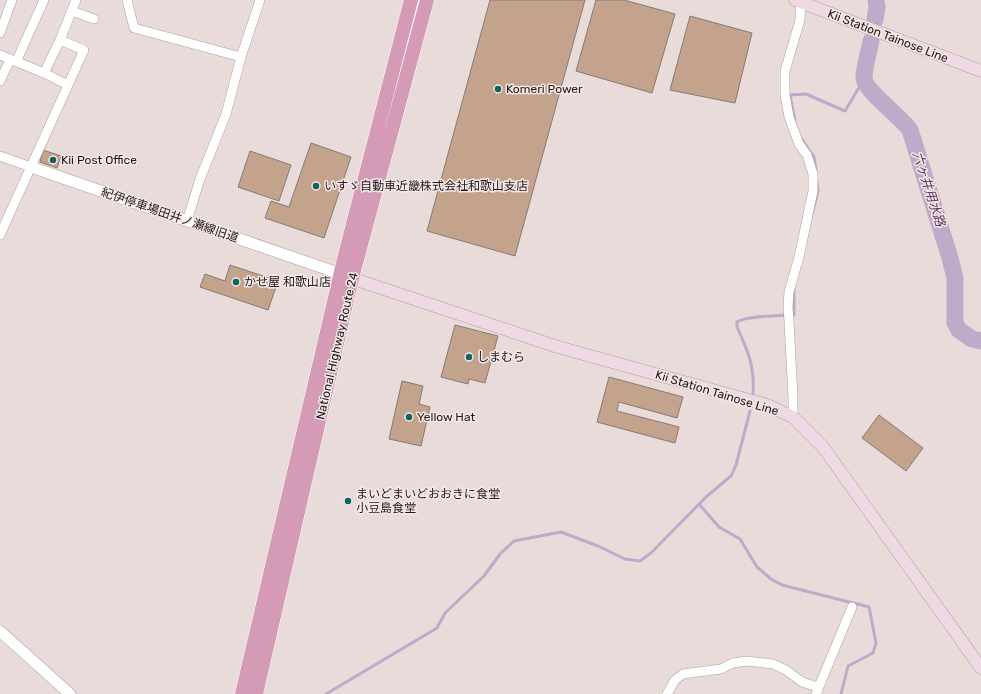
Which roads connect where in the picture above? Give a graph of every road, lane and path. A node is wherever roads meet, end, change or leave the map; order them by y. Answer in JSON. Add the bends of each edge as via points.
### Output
{"nodes":[{"id":1,"x":12,"y":0,"type":"edge"},
{"id":2,"x":44,"y":0,"type":"edge"},
{"id":3,"x":76,"y":0,"type":"edge"},
{"id":4,"x":127,"y":0,"type":"edge"},
{"id":5,"x":260,"y":0,"type":"edge"},
{"id":6,"x":411,"y":0,"type":"edge"},
{"id":7,"x":427,"y":0,"type":"edge"},
{"id":8,"x":799,"y":1,"type":"edge"},
{"id":9,"x":72,"y":11,"type":"junction"},
{"id":10,"x":94,"y":19,"type":"dead end"},
{"id":11,"x":0,"y":33,"type":"edge"},
{"id":12,"x":60,"y":40,"type":"junction"},
{"id":13,"x":0,"y":55,"type":"edge"},
{"id":14,"x":241,"y":58,"type":"junction"},
{"id":15,"x":13,"y":61,"type":"junction"},
{"id":16,"x":981,"y":71,"type":"edge"},
{"id":17,"x":44,"y":74,"type":"junction"},
{"id":18,"x":0,"y":81,"type":"edge"},
{"id":19,"x":68,"y":85,"type":"junction"},
{"id":20,"x":0,"y":156,"type":"edge"},
{"id":21,"x":31,"y":167,"type":"junction"},
{"id":22,"x":187,"y":221,"type":"junction"},
{"id":23,"x":0,"y":235,"type":"edge"},
{"id":24,"x":346,"y":276,"type":"junction"},
{"id":25,"x":793,"y":417,"type":"junction"},
{"id":26,"x":852,"y":606,"type":"dead end"},
{"id":27,"x":0,"y":631,"type":"edge"},
{"id":28,"x":981,"y":668,"type":"edge"},
{"id":29,"x":817,"y":691,"type":"edge"},
{"id":30,"x":70,"y":694,"type":"edge"},
{"id":31,"x":242,"y":694,"type":"edge"},
{"id":32,"x":256,"y":694,"type":"edge"},
{"id":33,"x":666,"y":694,"type":"edge"}],
"edges":[{"from":1,"to":11,"type":"street"},
{"from":2,"to":15,"type":"street"},
{"from":3,"to":9,"type":"street"},
{"from":4,"to":14,"type":"street","via":[[134,28]]},
{"from":5,"to":14,"type":"street"},
{"from":6,"to":24,"type":"highway","name":"National Highway Route 24"},
{"from":7,"to":24,"type":"highway","name":"National Highway Route 24"},
{"from":8,"to":16,"type":"main road","name":"Kii Station Tainose Line"},
{"from":8,"to":25,"type":"street","via":[[800,20],[785,71],[784,95],[789,117],[813,174],[813,191],[789,292]]},
{"from":9,"to":10,"type":"street"},
{"from":9,"to":12,"type":"street"},
{"from":12,"to":17,"type":"street"},
{"from":12,"to":19,"type":"street","via":[[84,50]]},
{"from":13,"to":15,"type":"street"},
{"from":14,"to":22,"type":"street","via":[[226,114],[200,179]]},
{"from":15,"to":17,"type":"street"},
{"from":15,"to":18,"type":"street"},
{"from":17,"to":19,"type":"street"},
{"from":19,"to":21,"type":"street"},
{"from":20,"to":21,"type":"street","name":"紀伊停車場田井ノ瀬線旧道"},
{"from":21,"to":22,"type":"street","name":"紀伊停車場田井ノ瀬線旧道"},
{"from":21,"to":23,"type":"street"},
{"from":22,"to":24,"type":"street","name":"紀伊停車場田井ノ瀬線旧道"},
{"from":24,"to":25,"type":"main road","name":"Kii Station Tainose Line","via":[[558,347],[767,405]]},
{"from":24,"to":31,"type":"highway","name":"National Highway Route 24"},
{"from":24,"to":32,"type":"highway","name":"National Highway Route 24"},
{"from":25,"to":28,"type":"main road","name":"Kii Station Tainose Line","via":[[823,446]]},
{"from":26,"to":29,"type":"street"},
{"from":27,"to":30,"type":"street"},
{"from":29,"to":33,"type":"street","via":[[773,664],[748,661],[734,663],[721,669],[683,674],[675,680]]}]}
